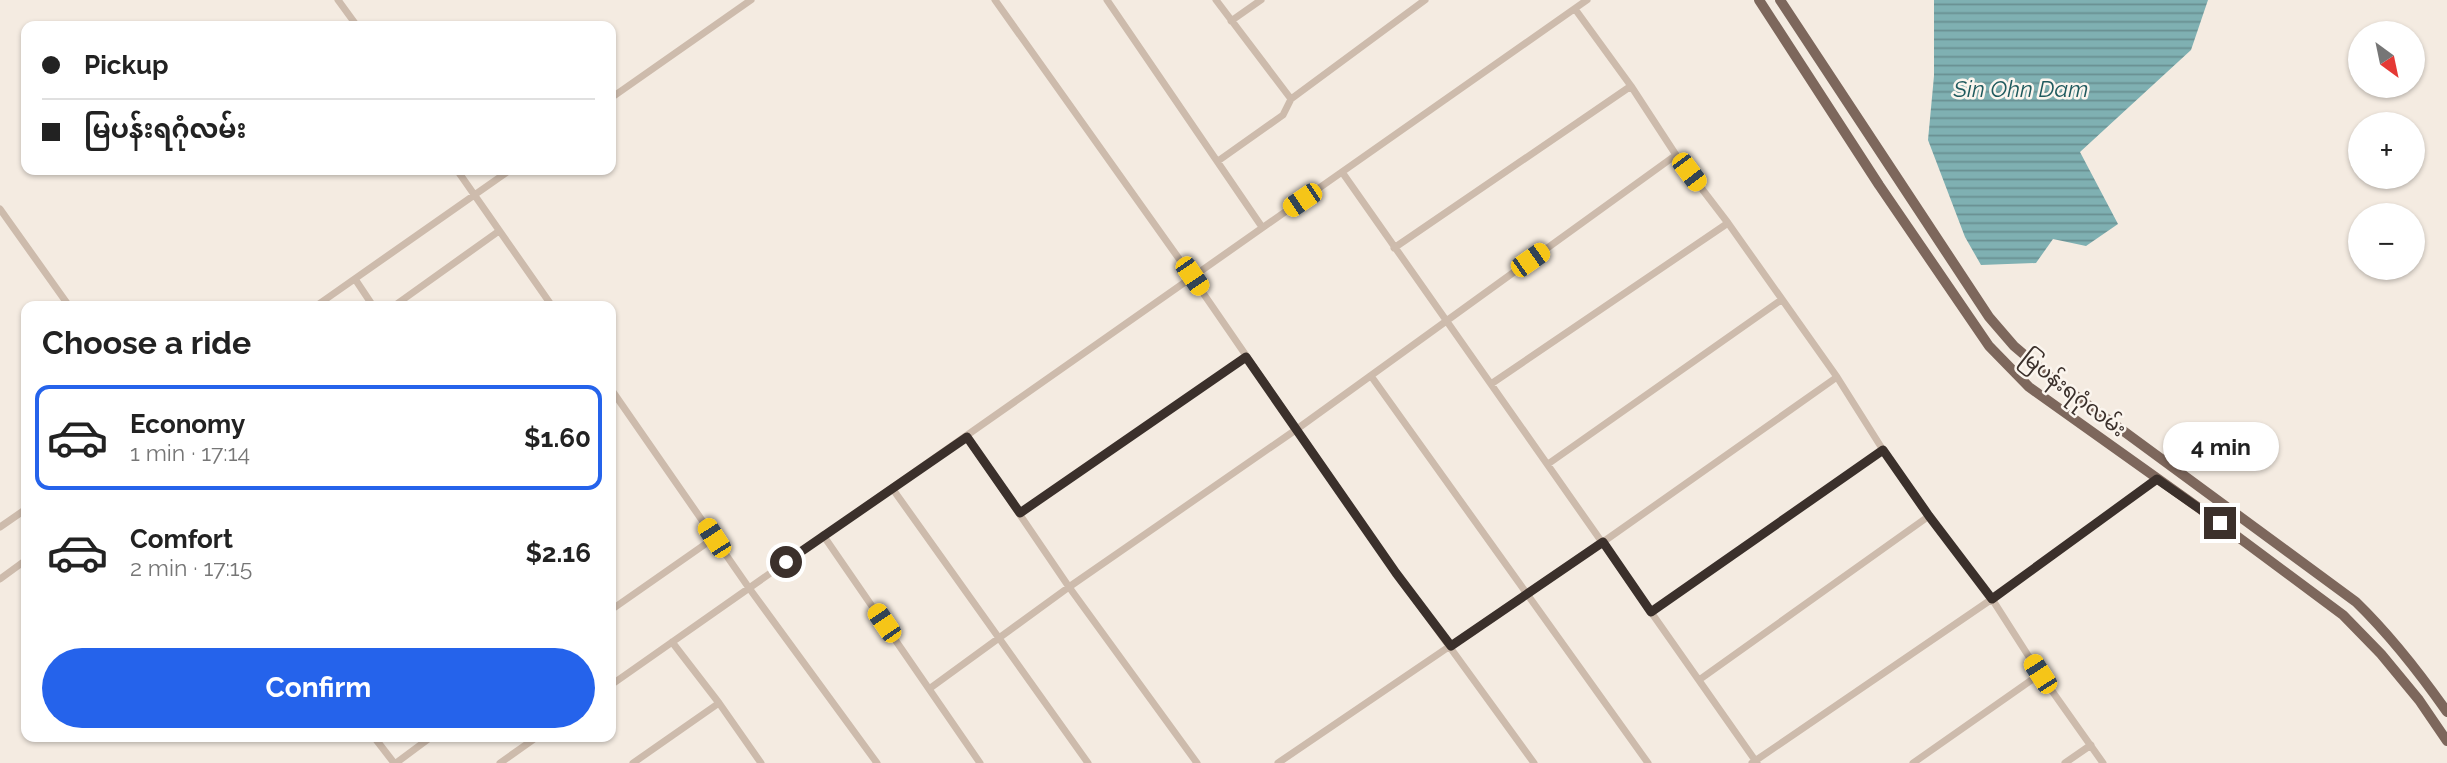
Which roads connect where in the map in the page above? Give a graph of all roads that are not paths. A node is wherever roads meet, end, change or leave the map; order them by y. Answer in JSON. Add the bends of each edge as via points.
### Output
{"nodes":[{"id":1,"x":338,"y":0,"type":"edge"},
{"id":2,"x":751,"y":0,"type":"edge"},
{"id":3,"x":995,"y":0,"type":"edge"},
{"id":4,"x":1107,"y":0,"type":"edge"},
{"id":5,"x":1216,"y":0,"type":"edge"},
{"id":6,"x":1261,"y":0,"type":"edge"},
{"id":7,"x":1425,"y":0,"type":"edge"},
{"id":8,"x":1587,"y":0,"type":"edge"},
{"id":9,"x":1759,"y":0,"type":"edge"},
{"id":10,"x":1780,"y":0,"type":"edge"},
{"id":11,"x":1575,"y":9,"type":"junction"},
{"id":12,"x":353,"y":21,"type":"edge"},
{"id":13,"x":1231,"y":21,"type":"junction"},
{"id":14,"x":1631,"y":86,"type":"junction"},
{"id":15,"x":616,"y":94,"type":"edge"},
{"id":16,"x":1291,"y":99,"type":"junction"},
{"id":17,"x":1676,"y":155,"type":"junction"},
{"id":18,"x":1218,"y":160,"type":"junction"},
{"id":19,"x":1342,"y":172,"type":"junction"},
{"id":20,"x":461,"y":175,"type":"edge"},
{"id":21,"x":503,"y":175,"type":"edge"},
{"id":22,"x":475,"y":195,"type":"junction"},
{"id":23,"x":0,"y":209,"type":"edge"},
{"id":24,"x":1728,"y":223,"type":"junction"},
{"id":25,"x":1262,"y":227,"type":"junction"},
{"id":26,"x":499,"y":231,"type":"junction"},
{"id":27,"x":1394,"y":248,"type":"junction"},
{"id":28,"x":1192,"y":276,"type":"junction"},
{"id":29,"x":355,"y":279,"type":"junction"},
{"id":30,"x":1781,"y":300,"type":"junction"},
{"id":31,"x":65,"y":301,"type":"edge"},
{"id":32,"x":323,"y":301,"type":"edge"},
{"id":33,"x":370,"y":301,"type":"edge"},
{"id":34,"x":401,"y":301,"type":"edge"},
{"id":35,"x":548,"y":301,"type":"edge"},
{"id":36,"x":1446,"y":320,"type":"junction"},
{"id":37,"x":1246,"y":357,"type":"junction"},
{"id":38,"x":1371,"y":376,"type":"junction"},
{"id":39,"x":1837,"y":377,"type":"junction"},
{"id":40,"x":1491,"y":384,"type":"junction"},
{"id":41,"x":616,"y":396,"type":"edge"},
{"id":42,"x":1297,"y":429,"type":"junction"},
{"id":43,"x":967,"y":437,"type":"junction"},
{"id":44,"x":1883,"y":450,"type":"junction"},
{"id":45,"x":1548,"y":464,"type":"junction"},
{"id":46,"x":2157,"y":479,"type":"junction"},
{"id":47,"x":891,"y":488,"type":"junction"},
{"id":48,"x":21,"y":512,"type":"edge"},
{"id":49,"x":1020,"y":513,"type":"junction"},
{"id":50,"x":1929,"y":516,"type":"junction"},
{"id":51,"x":0,"y":527,"type":"edge"},
{"id":52,"x":823,"y":535,"type":"junction"},
{"id":53,"x":714,"y":538,"type":"junction"},
{"id":54,"x":1603,"y":542,"type":"junction"},
{"id":55,"x":21,"y":564,"type":"edge"},
{"id":56,"x":0,"y":579,"type":"edge"},
{"id":57,"x":1069,"y":587,"type":"junction"},
{"id":58,"x":749,"y":588,"type":"junction"},
{"id":59,"x":1526,"y":594,"type":"junction"},
{"id":60,"x":1992,"y":599,"type":"junction"},
{"id":61,"x":616,"y":607,"type":"edge"},
{"id":62,"x":1651,"y":612,"type":"junction"},
{"id":63,"x":997,"y":638,"type":"junction"},
{"id":64,"x":672,"y":642,"type":"junction"},
{"id":65,"x":1451,"y":646,"type":"junction"},
{"id":66,"x":2040,"y":674,"type":"junction"},
{"id":67,"x":1699,"y":680,"type":"junction"},
{"id":68,"x":616,"y":681,"type":"edge"},
{"id":69,"x":929,"y":690,"type":"junction"},
{"id":70,"x":719,"y":703,"type":"junction"},
{"id":71,"x":2447,"y":712,"type":"edge"},
{"id":72,"x":2447,"y":741,"type":"edge"},
{"id":73,"x":378,"y":742,"type":"edge"},
{"id":74,"x":424,"y":742,"type":"edge"},
{"id":75,"x":530,"y":742,"type":"edge"},
{"id":76,"x":2091,"y":745,"type":"junction"},
{"id":77,"x":1755,"y":762,"type":"edge"},
{"id":78,"x":395,"y":763,"type":"edge"},
{"id":79,"x":500,"y":763,"type":"edge"},
{"id":80,"x":633,"y":763,"type":"edge"},
{"id":81,"x":761,"y":763,"type":"edge"},
{"id":82,"x":877,"y":763,"type":"edge"},
{"id":83,"x":980,"y":763,"type":"edge"},
{"id":84,"x":1088,"y":763,"type":"edge"},
{"id":85,"x":1197,"y":763,"type":"edge"},
{"id":86,"x":1279,"y":763,"type":"edge"},
{"id":87,"x":1534,"y":763,"type":"edge"},
{"id":88,"x":1648,"y":763,"type":"edge"},
{"id":89,"x":1913,"y":763,"type":"edge"},
{"id":90,"x":2065,"y":763,"type":"edge"},
{"id":91,"x":2104,"y":763,"type":"edge"}],
"edges":[{"from":1,"to":12,"type":"street"},
{"from":2,"to":15,"type":"street"},
{"from":3,"to":28,"type":"street"},
{"from":4,"to":18,"type":"street"},
{"from":5,"to":13,"type":"street"},
{"from":6,"to":13,"type":"street"},
{"from":7,"to":16,"type":"street"},
{"from":8,"to":11,"type":"street"},
{"from":9,"to":46,"type":"main road","name":"မြပန်းရဂုံလမ်း","via":[[1989,346],[2029,387]]},
{"from":10,"to":71,"type":"main road","name":"မြပန်းရဂုံလမ်း","via":[[1989,317],[2014,346],[2356,602],[2410,660]]},
{"from":11,"to":14,"type":"street"},
{"from":11,"to":19,"type":"street"},
{"from":13,"to":16,"type":"street"},
{"from":14,"to":17,"type":"street"},
{"from":14,"to":27,"type":"street"},
{"from":16,"to":18,"type":"street","via":[[1283,116]]},
{"from":17,"to":24,"type":"street"},
{"from":17,"to":36,"type":"street"},
{"from":18,"to":25,"type":"street"},
{"from":19,"to":25,"type":"street"},
{"from":19,"to":27,"type":"street"},
{"from":20,"to":22,"type":"street"},
{"from":21,"to":22,"type":"street"},
{"from":22,"to":26,"type":"street"},
{"from":22,"to":29,"type":"street"},
{"from":23,"to":31,"type":"street"},
{"from":24,"to":30,"type":"street"},
{"from":24,"to":40,"type":"street"},
{"from":25,"to":28,"type":"street"},
{"from":26,"to":34,"type":"street"},
{"from":26,"to":35,"type":"street"},
{"from":27,"to":36,"type":"street"},
{"from":28,"to":37,"type":"street"},
{"from":28,"to":43,"type":"street"},
{"from":29,"to":32,"type":"street"},
{"from":29,"to":33,"type":"street"},
{"from":30,"to":39,"type":"street"},
{"from":30,"to":45,"type":"street"},
{"from":36,"to":38,"type":"street"},
{"from":36,"to":40,"type":"street"},
{"from":37,"to":42,"type":"street"},
{"from":37,"to":49,"type":"street"},
{"from":38,"to":42,"type":"street"},
{"from":38,"to":59,"type":"street"},
{"from":39,"to":44,"type":"street"},
{"from":39,"to":54,"type":"street"},
{"from":40,"to":45,"type":"street"},
{"from":41,"to":53,"type":"street"},
{"from":42,"to":57,"type":"street"},
{"from":42,"to":65,"type":"street"},
{"from":43,"to":47,"type":"street"},
{"from":43,"to":49,"type":"street"},
{"from":44,"to":50,"type":"street"},
{"from":44,"to":62,"type":"street"},
{"from":45,"to":54,"type":"street"},
{"from":46,"to":60,"type":"street"},
{"from":46,"to":72,"type":"main road","name":"မြပန်းရဂုံလမ်း","via":[[2343,615],[2381,654]]},
{"from":47,"to":52,"type":"street"},
{"from":47,"to":63,"type":"street"},
{"from":48,"to":51,"type":"street"},
{"from":49,"to":57,"type":"street"},
{"from":50,"to":60,"type":"street"},
{"from":50,"to":67,"type":"street"},
{"from":52,"to":58,"type":"street"},
{"from":52,"to":69,"type":"street"},
{"from":53,"to":58,"type":"street"},
{"from":53,"to":61,"type":"street"},
{"from":54,"to":59,"type":"street"},
{"from":54,"to":62,"type":"street"},
{"from":55,"to":56,"type":"street"},
{"from":57,"to":63,"type":"street"},
{"from":57,"to":85,"type":"street"},
{"from":58,"to":64,"type":"street"},
{"from":58,"to":82,"type":"street"},
{"from":59,"to":65,"type":"street"},
{"from":59,"to":88,"type":"street"},
{"from":60,"to":66,"type":"street"},
{"from":60,"to":77,"type":"street"},
{"from":62,"to":67,"type":"street"},
{"from":63,"to":69,"type":"street"},
{"from":63,"to":84,"type":"street"},
{"from":64,"to":68,"type":"street"},
{"from":64,"to":70,"type":"street"},
{"from":65,"to":86,"type":"street"},
{"from":65,"to":87,"type":"street"},
{"from":66,"to":76,"type":"street"},
{"from":66,"to":89,"type":"street"},
{"from":67,"to":77,"type":"street"},
{"from":69,"to":83,"type":"street"},
{"from":70,"to":80,"type":"street"},
{"from":70,"to":81,"type":"street"},
{"from":73,"to":78,"type":"street"},
{"from":74,"to":78,"type":"street"},
{"from":75,"to":79,"type":"street"},
{"from":76,"to":90,"type":"street"},
{"from":76,"to":91,"type":"street"}]}
